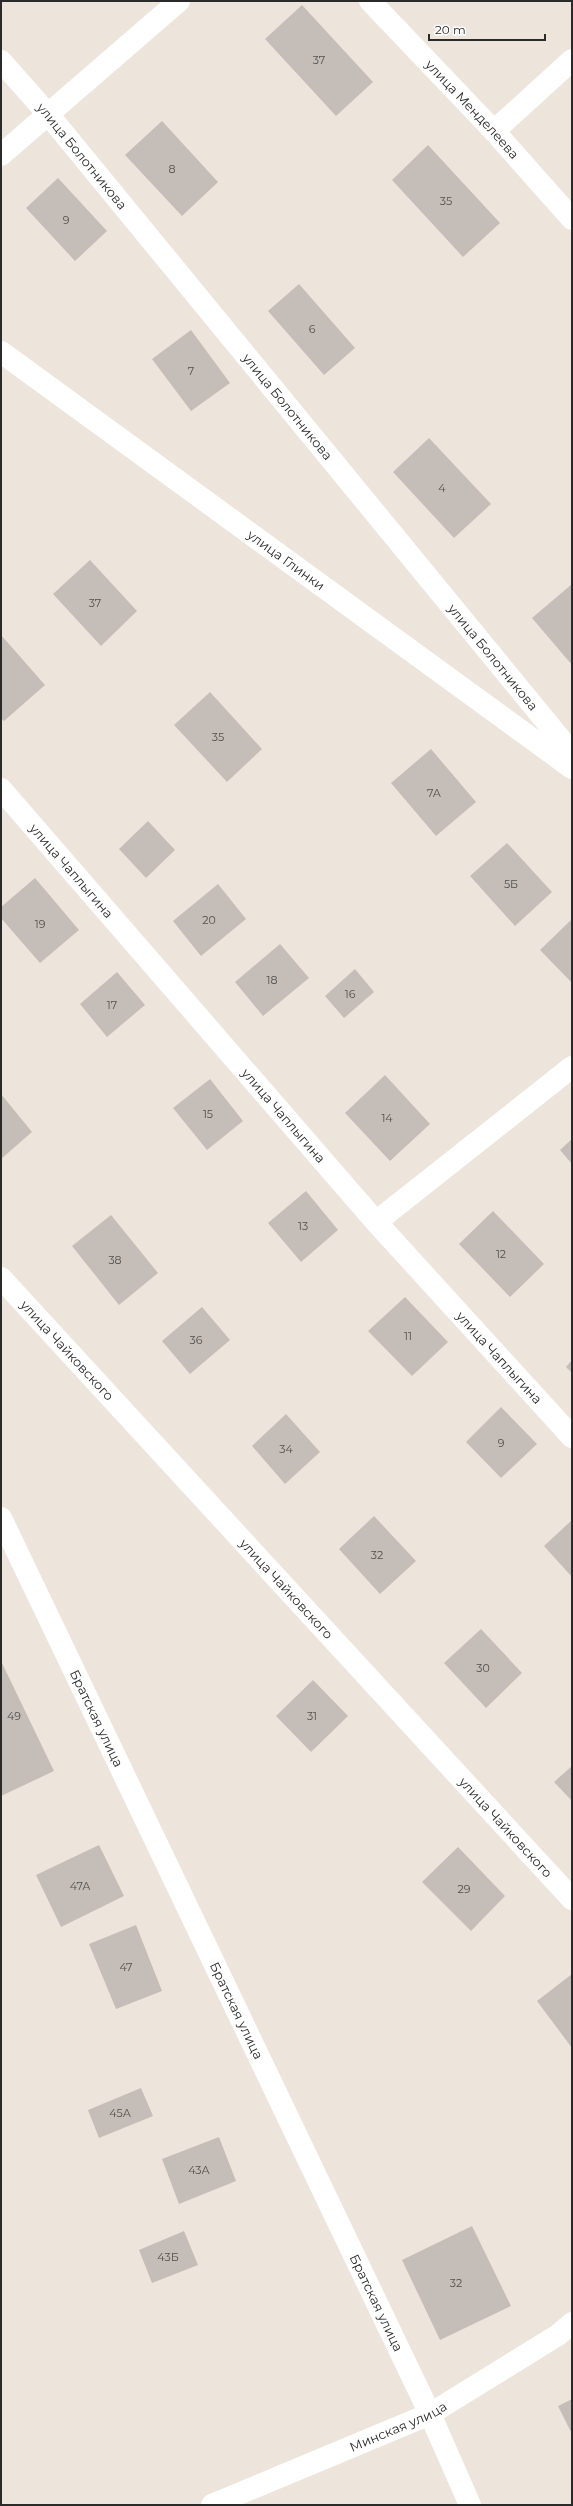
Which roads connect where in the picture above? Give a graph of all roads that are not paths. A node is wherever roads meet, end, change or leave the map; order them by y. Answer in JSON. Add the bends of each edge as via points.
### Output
{"nodes":[{"id":1,"x":179,"y":1,"type":"edge"},
{"id":2,"x":370,"y":1,"type":"edge"},
{"id":3,"x":572,"y":60,"type":"edge"},
{"id":4,"x":1,"y":61,"type":"edge"},
{"id":5,"x":47,"y":113,"type":"junction"},
{"id":6,"x":494,"y":132,"type":"junction"},
{"id":7,"x":1,"y":155,"type":"edge"},
{"id":8,"x":572,"y":219,"type":"edge"},
{"id":9,"x":1,"y":352,"type":"edge"},
{"id":10,"x":572,"y":753,"type":"edge"},
{"id":11,"x":572,"y":768,"type":"edge"},
{"id":12,"x":1,"y":789,"type":"edge"},
{"id":13,"x":572,"y":1066,"type":"edge"},
{"id":14,"x":376,"y":1222,"type":"junction"},
{"id":15,"x":1,"y":1278,"type":"edge"},
{"id":16,"x":572,"y":1437,"type":"edge"},
{"id":17,"x":1,"y":1518,"type":"edge"},
{"id":18,"x":572,"y":1899,"type":"edge"},
{"id":19,"x":572,"y":2323,"type":"edge"},
{"id":20,"x":430,"y":2414,"type":"junction"},
{"id":21,"x":212,"y":2505,"type":"edge"},
{"id":22,"x":470,"y":2505,"type":"edge"}],
"edges":[{"from":1,"to":5,"type":"street"},
{"from":2,"to":6,"type":"street","name":"улица Менделеева"},
{"from":3,"to":6,"type":"street"},
{"from":4,"to":5,"type":"street","name":"улица Болотникова"},
{"from":5,"to":7,"type":"street"},
{"from":5,"to":10,"type":"street","name":"улица Болотникова"},
{"from":6,"to":8,"type":"street","name":"улица Менделеева"},
{"from":9,"to":11,"type":"street","name":"улица Глинки"},
{"from":12,"to":14,"type":"street","name":"улица Чаплыгина"},
{"from":13,"to":14,"type":"street"},
{"from":14,"to":16,"type":"street","name":"улица Чаплыгина"},
{"from":15,"to":18,"type":"street","name":"улица Чайковского"},
{"from":17,"to":20,"type":"street","name":"Братская улица"},
{"from":19,"to":20,"type":"street","name":"Минская улица","via":[[558,2335]]},
{"from":20,"to":21,"type":"street","name":"Минская улица"},
{"from":20,"to":22,"type":"street","name":"Братская улица"}]}
